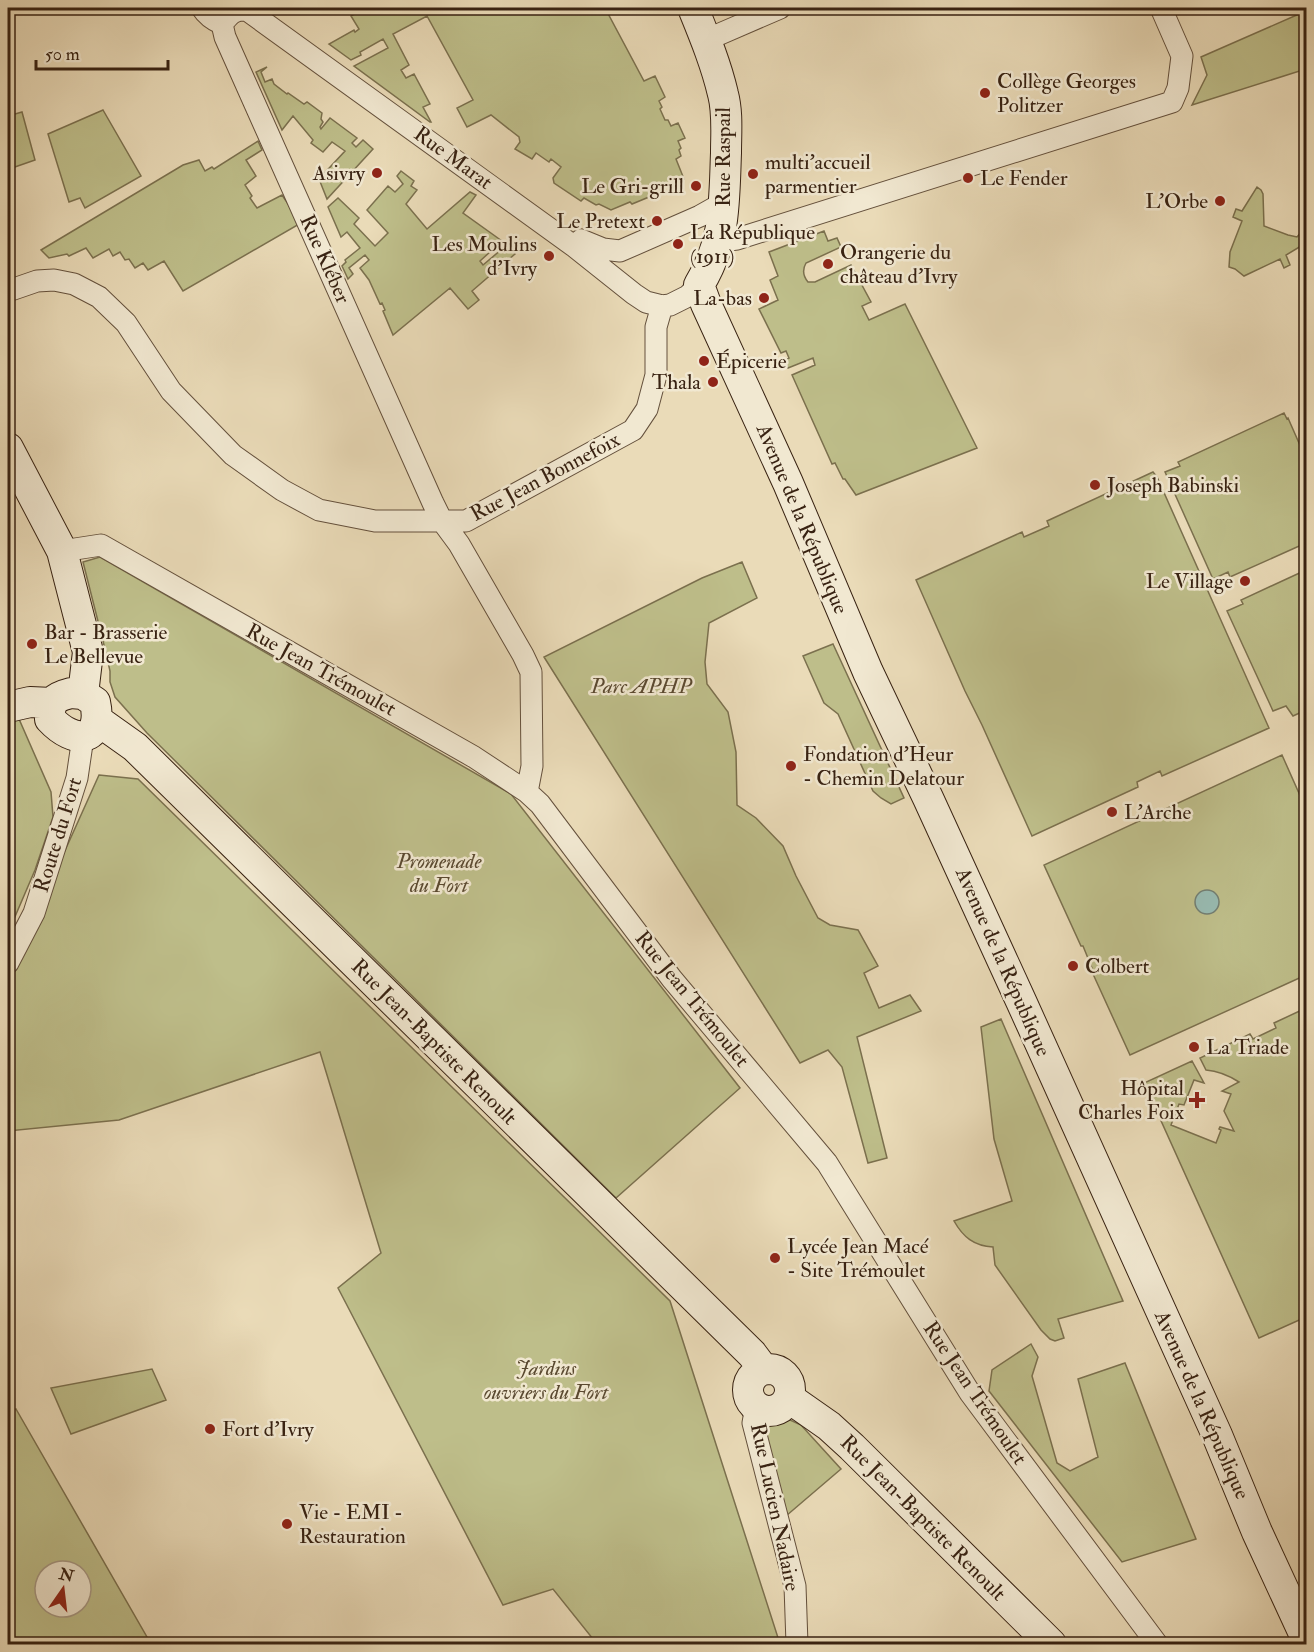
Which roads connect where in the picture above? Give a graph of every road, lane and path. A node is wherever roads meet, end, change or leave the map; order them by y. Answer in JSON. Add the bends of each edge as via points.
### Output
{"nodes":[{"id":1,"x":202,"y":8,"type":"edge"},
{"id":2,"x":693,"y":8,"type":"edge"},
{"id":3,"x":780,"y":8,"type":"edge"},
{"id":4,"x":1161,"y":8,"type":"edge"},
{"id":5,"x":245,"y":9,"type":"edge"},
{"id":6,"x":222,"y":24,"type":"junction"},
{"id":7,"x":706,"y":40,"type":"junction"},
{"id":8,"x":716,"y":207,"type":"dead end"},
{"id":9,"x":719,"y":239,"type":"junction"},
{"id":10,"x":578,"y":243,"type":"dead end"},
{"id":11,"x":699,"y":285,"type":"junction"},
{"id":12,"x":8,"y":291,"type":"edge"},
{"id":13,"x":662,"y":306,"type":"junction"},
{"id":14,"x":8,"y":448,"type":"edge"},
{"id":15,"x":442,"y":521,"type":"junction"},
{"id":16,"x":62,"y":551,"type":"junction"},
{"id":17,"x":8,"y":682,"type":"edge"},
{"id":18,"x":83,"y":694,"type":"junction"},
{"id":19,"x":30,"y":704,"type":"edge"},
{"id":20,"x":90,"y":729,"type":"junction"},
{"id":21,"x":527,"y":792,"type":"junction"},
{"id":22,"x":8,"y":963,"type":"edge"},
{"id":23,"x":764,"y":1370,"type":"junction"},
{"id":24,"x":789,"y":1398,"type":"junction"},
{"id":25,"x":756,"y":1407,"type":"junction"},
{"id":26,"x":1306,"y":1638,"type":"edge"},
{"id":27,"x":797,"y":1644,"type":"edge"},
{"id":28,"x":1051,"y":1644,"type":"edge"},
{"id":29,"x":1157,"y":1644,"type":"edge"}],
"edges":[{"from":1,"to":6,"type":"street"},
{"from":2,"to":7,"type":"main road","name":"Rue Raspail"},
{"from":3,"to":7,"type":"street"},
{"from":4,"to":9,"type":"street","via":[[1182,56],[1172,102],[737,239]]},
{"from":5,"to":6,"type":"street","via":[[238,9]]},
{"from":5,"to":13,"type":"street","name":"Rue Marat","via":[[575,247],[645,302]]},
{"from":6,"to":15,"type":"street","name":"Rue Kléber"},
{"from":7,"to":9,"type":"main road","name":"Rue Raspail","via":[[726,111],[724,204]]},
{"from":8,"to":10,"type":"street","via":[[620,250],[603,249],[581,240]]},
{"from":9,"to":11,"type":"main road","name":"Rue Raspail"},
{"from":11,"to":13,"type":"street","via":[[688,296]]},
{"from":11,"to":26,"type":"main road","name":"Avenue de la République","via":[[868,672],[1026,1012]]},
{"from":12,"to":15,"type":"street","via":[[54,280],[74,284],[99,297],[126,323],[171,391],[233,455],[282,490],[320,510],[375,521]]},
{"from":13,"to":15,"type":"street","name":"Rue Jean Bonnefoix","via":[[656,327],[656,375],[647,409],[633,430],[466,521]]},
{"from":14,"to":16,"type":"main road"},
{"from":15,"to":21,"type":"street","name":"Rue Jean Bonnefoix","via":[[531,672],[532,766]]},
{"from":16,"to":18,"type":"main road","via":[[88,652]]},
{"from":16,"to":21,"type":"street","name":"Rue Jean Trémoulet","via":[[101,545],[463,751]]},
{"from":17,"to":19,"type":"main road"},
{"from":18,"to":19,"type":"main road","via":[[71,693]]},
{"from":18,"to":20,"type":"main road","via":[[95,702]]},
{"from":19,"to":20,"type":"main road","name":"Rue Jean-Baptiste Renoult","via":[[49,711],[50,719],[73,736]]},
{"from":20,"to":22,"type":"street","name":"Route du Fort","via":[[34,913]]},
{"from":20,"to":23,"type":"main road","name":"Rue Jean-Baptiste Renoult","via":[[135,747]]},
{"from":21,"to":29,"type":"street","name":"Rue Jean Trémoulet","via":[[672,979],[827,1162],[970,1392]]},
{"from":23,"to":24,"type":"main road","via":[[777,1371],[787,1379]]},
{"from":23,"to":25,"type":"main road","via":[[753,1377],[749,1389]]},
{"from":24,"to":25,"type":"main road","via":[[775,1410]]},
{"from":24,"to":28,"type":"main road","name":"Rue Jean-Baptiste Renoult","via":[[844,1440]]},
{"from":25,"to":27,"type":"street","name":"Rue Lucien Nadaire","via":[[753,1424],[795,1586]]}]}
